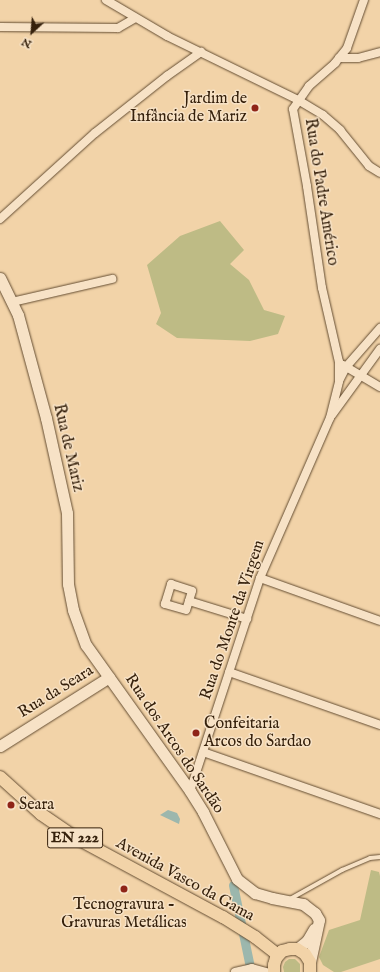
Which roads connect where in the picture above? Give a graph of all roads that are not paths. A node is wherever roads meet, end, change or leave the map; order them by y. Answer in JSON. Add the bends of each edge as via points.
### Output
{"nodes":[{"id":1,"x":106,"y":0,"type":"edge"},
{"id":2,"x":364,"y":0,"type":"edge"},
{"id":3,"x":135,"y":18,"type":"junction"},
{"id":4,"x":0,"y":27,"type":"edge"},
{"id":5,"x":201,"y":52,"type":"junction"},
{"id":6,"x":380,"y":52,"type":"edge"},
{"id":7,"x":339,"y":58,"type":"junction"},
{"id":8,"x":298,"y":100,"type":"junction"},
{"id":9,"x":380,"y":173,"type":"edge"},
{"id":10,"x":0,"y":219,"type":"edge"},
{"id":11,"x":0,"y":278,"type":"edge"},
{"id":12,"x":112,"y":279,"type":"dead end"},
{"id":13,"x":3,"y":291,"type":"edge"},
{"id":14,"x":12,"y":302,"type":"junction"},
{"id":15,"x":380,"y":328,"type":"edge"},
{"id":16,"x":380,"y":349,"type":"edge"},
{"id":17,"x":339,"y":362,"type":"junction"},
{"id":18,"x":346,"y":367,"type":"junction"},
{"id":19,"x":361,"y":376,"type":"junction"},
{"id":20,"x":339,"y":381,"type":"junction"},
{"id":21,"x":380,"y":387,"type":"edge"},
{"id":22,"x":330,"y":418,"type":"junction"},
{"id":23,"x":260,"y":578,"type":"junction"},
{"id":24,"x":189,"y":600,"type":"dead end"},
{"id":25,"x":247,"y":619,"type":"junction"},
{"id":26,"x":380,"y":621,"type":"edge"},
{"id":27,"x":80,"y":631,"type":"joint"},
{"id":28,"x":229,"y":672,"type":"junction"},
{"id":29,"x":109,"y":677,"type":"junction"},
{"id":30,"x":380,"y":725,"type":"edge"},
{"id":31,"x":0,"y":746,"type":"edge"},
{"id":32,"x":203,"y":752,"type":"junction"},
{"id":33,"x":0,"y":777,"type":"edge"},
{"id":34,"x":190,"y":791,"type":"junction"},
{"id":35,"x":380,"y":814,"type":"edge"},
{"id":36,"x":380,"y":857,"type":"edge"},
{"id":37,"x":286,"y":901,"type":"junction"},
{"id":38,"x":319,"y":920,"type":"junction"},
{"id":39,"x":296,"y":949,"type":"junction"},
{"id":40,"x":278,"y":955,"type":"junction"},
{"id":41,"x":312,"y":968,"type":"edge"},
{"id":42,"x":235,"y":972,"type":"edge"},
{"id":43,"x":266,"y":972,"type":"edge"},
{"id":44,"x":274,"y":972,"type":"edge"}],
"edges":[{"from":1,"to":3,"type":"street","name":"Rua do Padre Américo"},
{"from":2,"to":7,"type":"street","via":[[347,48]]},
{"from":3,"to":4,"type":"street","via":[[118,28]]},
{"from":3,"to":5,"type":"street","name":"Rua do Padre Américo"},
{"from":5,"to":8,"type":"street","name":"Rua do Padre Américo"},
{"from":5,"to":10,"type":"street","via":[[95,133]]},
{"from":6,"to":7,"type":"street","via":[[358,58]]},
{"from":7,"to":8,"type":"street"},
{"from":8,"to":9,"type":"street","via":[[340,130],[369,166]]},
{"from":8,"to":17,"type":"street","name":"Rua do Padre Américo","via":[[293,109],[296,133],[307,186],[322,288]]},
{"from":11,"to":13,"type":"main road","name":"Rua de Mariz"},
{"from":12,"to":14,"type":"street"},
{"from":13,"to":14,"type":"main road","name":"Rua de Mariz"},
{"from":14,"to":27,"type":"main road","name":"Rua de Mariz","via":[[18,315],[46,418],[66,513],[68,584]]},
{"from":15,"to":18,"type":"street"},
{"from":16,"to":19,"type":"street"},
{"from":17,"to":18,"type":"street"},
{"from":17,"to":20,"type":"street","name":"Rua do Padre Américo"},
{"from":18,"to":19,"type":"street"},
{"from":18,"to":20,"type":"street"},
{"from":19,"to":21,"type":"street"},
{"from":19,"to":22,"type":"street"},
{"from":20,"to":22,"type":"street"},
{"from":22,"to":23,"type":"street","name":"Rua do Monte da Virgem"},
{"from":23,"to":25,"type":"street","name":"Rua do Monte da Virgem"},
{"from":23,"to":26,"type":"street"},
{"from":24,"to":25,"type":"street"},
{"from":25,"to":28,"type":"street","name":"Rua do Monte da Virgem"},
{"from":27,"to":29,"type":"main road","name":"Rua dos Arcos do Sardão","via":[[86,645]]},
{"from":28,"to":30,"type":"street"},
{"from":28,"to":32,"type":"street","name":"Rua do Monte da Virgem"},
{"from":29,"to":31,"type":"main road","name":"Rua da Seara"},
{"from":29,"to":34,"type":"main road","name":"Rua dos Arcos do Sardão"},
{"from":32,"to":34,"type":"street","name":"Rua do Monte da Virgem"},
{"from":32,"to":35,"type":"street"},
{"from":33,"to":40,"type":"main road","name":"Avenida Vasco da Gama","number":"EN 222","via":[[41,814],[76,838],[218,914],[255,936]]},
{"from":34,"to":37,"type":"main road","name":"Rua dos Arcos do Sardão","via":[[204,812],[236,879],[255,893]]},
{"from":36,"to":37,"type":"lane","via":[[370,858],[342,870]]},
{"from":37,"to":38,"type":"main road","name":"Rua dos Arcos do Sardão","via":[[310,908]]},
{"from":38,"to":39,"type":"main road","via":[[307,941]]},
{"from":38,"to":41,"type":"main road"},
{"from":39,"to":40,"type":"main road","via":[[285,950]]},
{"from":39,"to":41,"type":"main road","via":[[305,954]]},
{"from":40,"to":44,"type":"main road","via":[[274,961]]},
{"from":42,"to":43,"type":"street","via":[[252,968]]}]}
